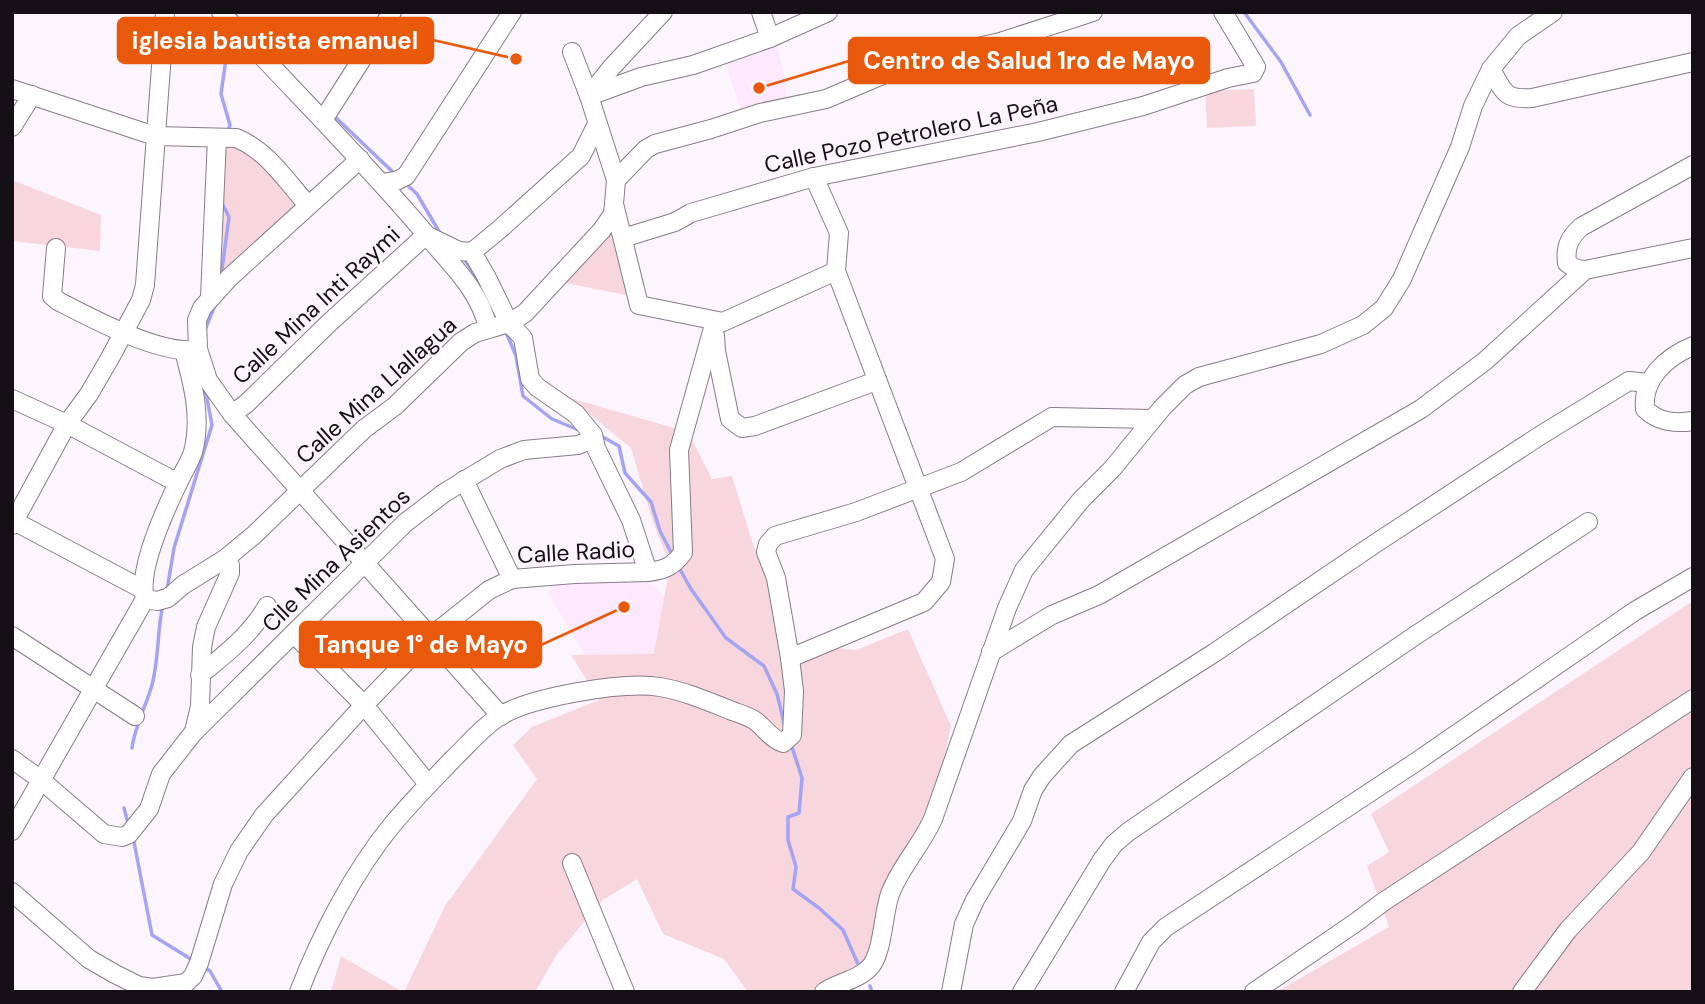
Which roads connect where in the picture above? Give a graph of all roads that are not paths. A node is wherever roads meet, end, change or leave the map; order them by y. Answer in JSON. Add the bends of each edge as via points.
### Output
{"nodes":[{"id":1,"x":165,"y":12,"type":"edge"},
{"id":2,"x":221,"y":12,"type":"edge"},
{"id":3,"x":393,"y":12,"type":"edge"},
{"id":4,"x":512,"y":12,"type":"edge"},
{"id":5,"x":663,"y":12,"type":"edge"},
{"id":6,"x":761,"y":12,"type":"edge"},
{"id":7,"x":828,"y":12,"type":"edge"},
{"id":8,"x":1093,"y":12,"type":"edge"},
{"id":9,"x":1223,"y":12,"type":"edge"},
{"id":10,"x":1553,"y":12,"type":"edge"},
{"id":11,"x":770,"y":38,"type":"junction"},
{"id":12,"x":572,"y":52,"type":"dead end"},
{"id":13,"x":1693,"y":62,"type":"edge"},
{"id":14,"x":1491,"y":69,"type":"junction"},
{"id":15,"x":12,"y":89,"type":"edge"},
{"id":16,"x":32,"y":95,"type":"junction"},
{"id":17,"x":589,"y":96,"type":"junction"},
{"id":18,"x":324,"y":120,"type":"junction"},
{"id":19,"x":597,"y":124,"type":"junction"},
{"id":20,"x":12,"y":127,"type":"edge"},
{"id":21,"x":155,"y":136,"type":"junction"},
{"id":22,"x":217,"y":138,"type":"junction"},
{"id":23,"x":360,"y":159,"type":"junction"},
{"id":24,"x":1693,"y":166,"type":"edge"},
{"id":25,"x":814,"y":177,"type":"junction"},
{"id":26,"x":616,"y":180,"type":"junction"},
{"id":27,"x":383,"y":183,"type":"junction"},
{"id":28,"x":614,"y":204,"type":"junction"},
{"id":29,"x":308,"y":205,"type":"junction"},
{"id":30,"x":426,"y":235,"type":"junction"},
{"id":31,"x":623,"y":238,"type":"junction"},
{"id":32,"x":56,"y":248,"type":"dead end"},
{"id":33,"x":1693,"y":248,"type":"edge"},
{"id":34,"x":472,"y":252,"type":"junction"},
{"id":35,"x":1585,"y":270,"type":"junction"},
{"id":36,"x":836,"y":271,"type":"junction"},
{"id":37,"x":210,"y":297,"type":"junction"},
{"id":38,"x":715,"y":321,"type":"junction"},
{"id":39,"x":509,"y":323,"type":"junction"},
{"id":40,"x":488,"y":328,"type":"junction"},
{"id":41,"x":124,"y":332,"type":"junction"},
{"id":42,"x":1693,"y":346,"type":"edge"},
{"id":43,"x":191,"y":350,"type":"junction"},
{"id":44,"x":876,"y":381,"type":"junction"},
{"id":45,"x":1648,"y":383,"type":"junction"},
{"id":46,"x":12,"y":400,"type":"edge"},
{"id":47,"x":232,"y":414,"type":"junction"},
{"id":48,"x":1153,"y":419,"type":"junction"},
{"id":49,"x":1693,"y":421,"type":"edge"},
{"id":50,"x":67,"y":424,"type":"junction"},
{"id":51,"x":593,"y":435,"type":"junction"},
{"id":52,"x":464,"y":480,"type":"junction"},
{"id":53,"x":178,"y":483,"type":"junction"},
{"id":54,"x":918,"y":488,"type":"junction"},
{"id":55,"x":301,"y":491,"type":"junction"},
{"id":56,"x":13,"y":522,"type":"edge"},
{"id":57,"x":1588,"y":522,"type":"dead end"},
{"id":58,"x":225,"y":559,"type":"junction"},
{"id":59,"x":365,"y":562,"type":"junction"},
{"id":60,"x":648,"y":572,"type":"junction"},
{"id":61,"x":1693,"y":577,"type":"edge"},
{"id":62,"x":512,"y":579,"type":"junction"},
{"id":63,"x":143,"y":594,"type":"junction"},
{"id":64,"x":267,"y":606,"type":"dead end"},
{"id":65,"x":294,"y":634,"type":"junction"},
{"id":66,"x":12,"y":636,"type":"edge"},
{"id":67,"x":429,"y":638,"type":"junction"},
{"id":68,"x":991,"y":652,"type":"junction"},
{"id":69,"x":790,"y":658,"type":"junction"},
{"id":70,"x":200,"y":676,"type":"junction"},
{"id":71,"x":93,"y":688,"type":"junction"},
{"id":72,"x":1693,"y":699,"type":"edge"},
{"id":73,"x":364,"y":705,"type":"junction"},
{"id":74,"x":135,"y":716,"type":"dead end"},
{"id":75,"x":500,"y":716,"type":"junction"},
{"id":76,"x":194,"y":733,"type":"junction"},
{"id":77,"x":12,"y":759,"type":"edge"},
{"id":78,"x":1693,"y":777,"type":"edge"},
{"id":79,"x":41,"y":780,"type":"junction"},
{"id":80,"x":428,"y":784,"type":"junction"},
{"id":81,"x":12,"y":831,"type":"edge"},
{"id":82,"x":572,"y":863,"type":"dead end"},
{"id":83,"x":12,"y":892,"type":"edge"},
{"id":84,"x":299,"y":992,"type":"edge"},
{"id":85,"x":625,"y":992,"type":"edge"},
{"id":86,"x":824,"y":992,"type":"edge"},
{"id":87,"x":951,"y":992,"type":"edge"},
{"id":88,"x":1022,"y":992,"type":"edge"},
{"id":89,"x":1124,"y":992,"type":"edge"},
{"id":90,"x":1254,"y":992,"type":"edge"},
{"id":91,"x":1522,"y":992,"type":"edge"}],
"edges":[{"from":1,"to":21,"type":"street"},
{"from":2,"to":18,"type":"street"},
{"from":3,"to":18,"type":"street"},
{"from":4,"to":27,"type":"street","via":[[406,176]]},
{"from":5,"to":17,"type":"street"},
{"from":6,"to":11,"type":"street"},
{"from":7,"to":11,"type":"street"},
{"from":8,"to":26,"type":"street","via":[[1000,42],[913,62],[826,99],[656,144]]},
{"from":9,"to":25,"type":"street","name":"Calle Pozo Petrolero La Peña","via":[[1256,67],[1253,73],[1064,126]]},
{"from":10,"to":14,"type":"street","via":[[1518,36]]},
{"from":11,"to":17,"type":"street"},
{"from":12,"to":17,"type":"street"},
{"from":13,"to":14,"type":"street","via":[[1515,99],[1505,94]]},
{"from":14,"to":48,"type":"street","via":[[1402,279],[1378,313],[1321,344],[1199,377],[1185,385]]},
{"from":15,"to":16,"type":"street"},
{"from":16,"to":20,"type":"street"},
{"from":16,"to":21,"type":"street"},
{"from":17,"to":19,"type":"street"},
{"from":18,"to":23,"type":"street"},
{"from":19,"to":26,"type":"street"},
{"from":19,"to":34,"type":"street","via":[[580,156]]},
{"from":21,"to":22,"type":"street"},
{"from":21,"to":41,"type":"street","via":[[145,285]]},
{"from":22,"to":29,"type":"street","via":[[236,138],[259,150]]},
{"from":22,"to":37,"type":"street"},
{"from":23,"to":27,"type":"street"},
{"from":23,"to":29,"type":"street"},
{"from":24,"to":35,"type":"street","via":[[1572,235],[1567,264]]},
{"from":25,"to":31,"type":"street","name":"Calle Pozo Petrolero La Peña","via":[[691,212],[675,222]]},
{"from":25,"to":36,"type":"street","via":[[839,233]]},
{"from":26,"to":28,"type":"street"},
{"from":27,"to":30,"type":"street"},
{"from":28,"to":31,"type":"street"},
{"from":28,"to":39,"type":"street","name":"Calle Mina Llallagua","via":[[602,230],[534,304]]},
{"from":29,"to":37,"type":"street"},
{"from":30,"to":34,"type":"street","name":"Calle Mina Inti Raymi","via":[[458,251]]},
{"from":30,"to":40,"type":"street","via":[[477,296]]},
{"from":30,"to":47,"type":"street","name":"Calle Mina Inti Raymi"},
{"from":31,"to":38,"type":"street","via":[[639,305]]},
{"from":32,"to":41,"type":"street","via":[[52,296]]},
{"from":33,"to":35,"type":"street"},
{"from":34,"to":39,"type":"street"},
{"from":35,"to":68,"type":"street","via":[[1485,361],[1421,409],[1099,595],[1052,615]]},
{"from":36,"to":38,"type":"street","via":[[732,319]]},
{"from":36,"to":44,"type":"street"},
{"from":37,"to":43,"type":"street","via":[[197,320]]},
{"from":38,"to":44,"type":"street","via":[[716,351],[730,419],[742,428]]},
{"from":38,"to":60,"type":"street","via":[[679,450],[683,553],[675,564]]},
{"from":39,"to":40,"type":"street","name":"Calle Mina Llallagua"},
{"from":39,"to":51,"type":"street","via":[[523,338],[530,379],[576,414]]},
{"from":40,"to":55,"type":"street","name":"Calle Mina Llallagua","via":[[461,342]]},
{"from":41,"to":43,"type":"street","via":[[170,349]]},
{"from":41,"to":50,"type":"street"},
{"from":42,"to":45,"type":"street","via":[[1666,362]]},
{"from":43,"to":47,"type":"street"},
{"from":43,"to":53,"type":"street","via":[[197,424],[193,454]]},
{"from":44,"to":54,"type":"street"},
{"from":45,"to":49,"type":"street","via":[[1644,409],[1654,418]]},
{"from":45,"to":87,"type":"street","via":[[1629,382],[1541,435],[1071,744],[1033,790],[1022,821],[975,900],[964,924]]},
{"from":46,"to":50,"type":"street"},
{"from":47,"to":55,"type":"street"},
{"from":48,"to":54,"type":"street","via":[[1052,417],[961,472]]},
{"from":48,"to":68,"type":"street","via":[[1024,569]]},
{"from":50,"to":53,"type":"street"},
{"from":50,"to":56,"type":"street"},
{"from":51,"to":52,"type":"street","name":"Clle Mina Asientos","via":[[578,445],[514,453]]},
{"from":51,"to":60,"type":"street","name":"Calle Radio","via":[[631,520]]},
{"from":52,"to":59,"type":"street","name":"Clle Mina Asientos","via":[[405,523]]},
{"from":52,"to":62,"type":"street"},
{"from":53,"to":63,"type":"street","via":[[148,560]]},
{"from":54,"to":69,"type":"street","via":[[945,559],[941,582],[923,602]]},
{"from":54,"to":69,"type":"street","via":[[775,536],[768,544]]},
{"from":55,"to":58,"type":"street","name":"Calle Mina Llallagua"},
{"from":55,"to":59,"type":"street"},
{"from":56,"to":63,"type":"street"},
{"from":57,"to":88,"type":"street","via":[[1128,832],[1102,860]]},
{"from":58,"to":63,"type":"street","name":"Calle Mina Llallagua","via":[[167,598],[157,601]]},
{"from":58,"to":70,"type":"street","via":[[230,573],[206,626]]},
{"from":59,"to":65,"type":"street","name":"Clle Mina Asientos"},
{"from":59,"to":67,"type":"street"},
{"from":60,"to":62,"type":"street","name":"Calle Radio"},
{"from":61,"to":89,"type":"street","via":[[1635,611],[1166,927],[1151,942]]},
{"from":62,"to":67,"type":"street","name":"Calle Radio","via":[[489,590]]},
{"from":63,"to":71,"type":"street"},
{"from":64,"to":70,"type":"street","via":[[239,642]]},
{"from":65,"to":73,"type":"street"},
{"from":65,"to":76,"type":"street","name":"Clle Mina Asientos"},
{"from":66,"to":71,"type":"street"},
{"from":67,"to":73,"type":"street","name":"Calle Radio"},
{"from":67,"to":75,"type":"street"},
{"from":68,"to":86,"type":"street","via":[[927,833],[891,893],[876,958],[862,974]]},
{"from":69,"to":75,"type":"street","via":[[792,735],[783,743],[754,720],[686,692],[659,687],[632,685],[549,699]]},
{"from":70,"to":76,"type":"street","via":[[201,706]]},
{"from":71,"to":74,"type":"street"},
{"from":71,"to":79,"type":"street"},
{"from":72,"to":90,"type":"street"},
{"from":73,"to":80,"type":"street"},
{"from":73,"to":83,"type":"street","name":"Calle Radio","via":[[264,815],[239,851],[223,884],[199,963],[186,983],[146,987],[115,974],[89,959]]},
{"from":75,"to":80,"type":"street"},
{"from":76,"to":79,"type":"street","name":"Clle Mina Asientos","via":[[161,774],[149,808],[136,827],[122,837],[104,834]]},
{"from":77,"to":79,"type":"street","name":"Clle Mina Asientos"},
{"from":78,"to":91,"type":"street","via":[[1641,852],[1568,930]]},
{"from":79,"to":81,"type":"street"},
{"from":80,"to":84,"type":"street","via":[[365,863]]},
{"from":82,"to":85,"type":"street"}]}
